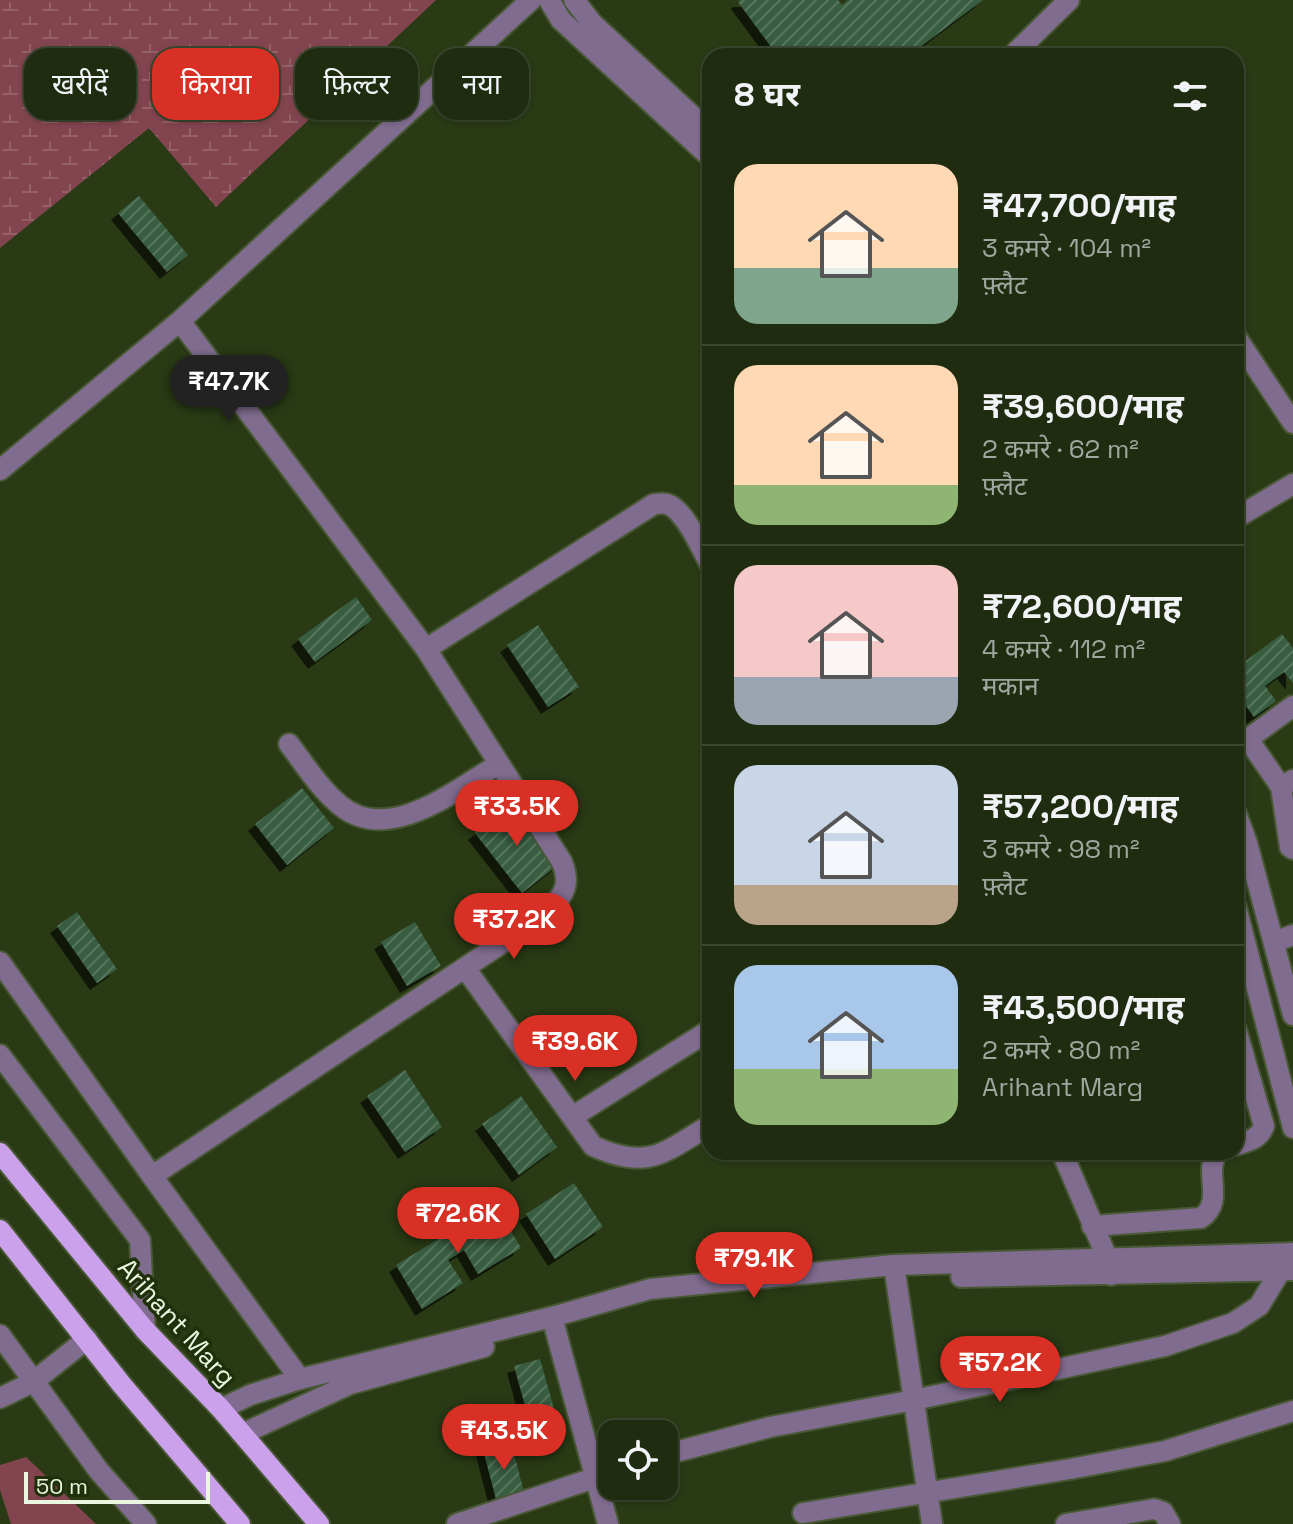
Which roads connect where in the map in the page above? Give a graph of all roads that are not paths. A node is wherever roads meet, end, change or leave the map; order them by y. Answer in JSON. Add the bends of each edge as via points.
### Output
{"nodes":[{"id":1,"x":531,"y":0,"type":"edge"},
{"id":2,"x":549,"y":0,"type":"edge"},
{"id":3,"x":574,"y":0,"type":"edge"},
{"id":4,"x":1069,"y":0,"type":"edge"},
{"id":5,"x":1020,"y":48,"type":"edge"},
{"id":6,"x":702,"y":125,"type":"edge"},
{"id":7,"x":702,"y":150,"type":"edge"},
{"id":8,"x":180,"y":321,"type":"junction"},
{"id":9,"x":1244,"y":349,"type":"edge"},
{"id":10,"x":1293,"y":423,"type":"edge"},
{"id":11,"x":0,"y":470,"type":"edge"},
{"id":12,"x":1293,"y":484,"type":"edge"},
{"id":13,"x":1244,"y":513,"type":"edge"},
{"id":14,"x":702,"y":550,"type":"edge"},
{"id":15,"x":426,"y":649,"type":"junction"},
{"id":16,"x":1293,"y":706,"type":"edge"},
{"id":17,"x":289,"y":744,"type":"dead end"},
{"id":18,"x":499,"y":764,"type":"junction"},
{"id":19,"x":1287,"y":783,"type":"edge"},
{"id":20,"x":1244,"y":835,"type":"edge"},
{"id":21,"x":1293,"y":849,"type":"edge"},
{"id":22,"x":1283,"y":938,"type":"edge"},
{"id":23,"x":1244,"y":941,"type":"edge"},
{"id":24,"x":1246,"y":950,"type":"junction"},
{"id":25,"x":0,"y":962,"type":"edge"},
{"id":26,"x":465,"y":968,"type":"junction"},
{"id":27,"x":1293,"y":1015,"type":"edge"},
{"id":28,"x":702,"y":1035,"type":"edge"},
{"id":29,"x":0,"y":1055,"type":"edge"},
{"id":30,"x":1244,"y":1057,"type":"edge"},
{"id":31,"x":572,"y":1117,"type":"junction"},
{"id":32,"x":1293,"y":1128,"type":"edge"},
{"id":33,"x":702,"y":1130,"type":"edge"},
{"id":34,"x":1244,"y":1143,"type":"edge"},
{"id":35,"x":0,"y":1153,"type":"edge"},
{"id":36,"x":1065,"y":1160,"type":"edge"},
{"id":37,"x":1214,"y":1160,"type":"edge"},
{"id":38,"x":152,"y":1176,"type":"junction"},
{"id":39,"x":1092,"y":1226,"type":"junction"},
{"id":40,"x":0,"y":1230,"type":"edge"},
{"id":41,"x":1293,"y":1253,"type":"edge"},
{"id":42,"x":1110,"y":1267,"type":"junction"},
{"id":43,"x":1287,"y":1270,"type":"edge"},
{"id":44,"x":895,"y":1272,"type":"junction"},
{"id":45,"x":554,"y":1322,"type":"junction"},
{"id":46,"x":145,"y":1330,"type":"junction"},
{"id":47,"x":0,"y":1335,"type":"edge"},
{"id":48,"x":87,"y":1339,"type":"junction"},
{"id":49,"x":300,"y":1379,"type":"junction"},
{"id":50,"x":33,"y":1382,"type":"junction"},
{"id":51,"x":0,"y":1398,"type":"edge"},
{"id":52,"x":914,"y":1400,"type":"junction"},
{"id":53,"x":221,"y":1409,"type":"junction"},
{"id":54,"x":1293,"y":1411,"type":"edge"},
{"id":55,"x":242,"y":1434,"type":"junction"},
{"id":56,"x":678,"y":1451,"type":"edge"},
{"id":57,"x":598,"y":1457,"type":"edge"},
{"id":58,"x":598,"y":1477,"type":"edge"},
{"id":59,"x":927,"y":1491,"type":"junction"},
{"id":60,"x":606,"y":1500,"type":"edge"},
{"id":61,"x":803,"y":1513,"type":"dead end"},
{"id":62,"x":146,"y":1524,"type":"edge"},
{"id":63,"x":240,"y":1524,"type":"edge"},
{"id":64,"x":319,"y":1524,"type":"edge"},
{"id":65,"x":457,"y":1524,"type":"edge"},
{"id":66,"x":608,"y":1524,"type":"edge"},
{"id":67,"x":932,"y":1524,"type":"edge"},
{"id":68,"x":1066,"y":1524,"type":"edge"},
{"id":69,"x":1170,"y":1524,"type":"edge"}],
"edges":[{"from":1,"to":8,"type":"street"},
{"from":2,"to":7,"type":"street","via":[[561,20]]},
{"from":3,"to":6,"type":"street"},
{"from":4,"to":5,"type":"street"},
{"from":8,"to":11,"type":"street"},
{"from":8,"to":15,"type":"street"},
{"from":9,"to":10,"type":"street"},
{"from":12,"to":13,"type":"street"},
{"from":14,"to":15,"type":"street","via":[[677,511],[654,504]]},
{"from":15,"to":18,"type":"street"},
{"from":16,"to":19,"type":"street","via":[[1248,739]]},
{"from":17,"to":18,"type":"street","via":[[329,795],[367,819],[393,820],[420,810]]},
{"from":18,"to":26,"type":"street","via":[[568,877],[550,911]]},
{"from":19,"to":21,"type":"street"},
{"from":20,"to":22,"type":"street"},
{"from":22,"to":24,"type":"street"},
{"from":22,"to":27,"type":"street"},
{"from":23,"to":24,"type":"street"},
{"from":24,"to":32,"type":"street"},
{"from":25,"to":38,"type":"street"},
{"from":26,"to":31,"type":"street"},
{"from":26,"to":38,"type":"street"},
{"from":28,"to":31,"type":"street"},
{"from":29,"to":46,"type":"street","via":[[140,1240]]},
{"from":30,"to":34,"type":"street","via":[[1264,1126],[1261,1134]]},
{"from":31,"to":33,"type":"street","via":[[593,1146],[639,1160]]},
{"from":35,"to":46,"type":"main road","name":"Arihant Marg"},
{"from":36,"to":39,"type":"street"},
{"from":37,"to":39,"type":"street","via":[[1214,1202],[1201,1218]]},
{"from":38,"to":49,"type":"street"},
{"from":39,"to":42,"type":"street"},
{"from":40,"to":48,"type":"main road"},
{"from":41,"to":42,"type":"street"},
{"from":42,"to":43,"type":"street"},
{"from":42,"to":44,"type":"street"},
{"from":43,"to":52,"type":"street","via":[[1259,1306],[1233,1323],[1165,1346]]},
{"from":44,"to":45,"type":"street","via":[[650,1289]]},
{"from":44,"to":52,"type":"street"},
{"from":45,"to":49,"type":"street"},
{"from":45,"to":55,"type":"street","via":[[350,1384]]},
{"from":45,"to":57,"type":"street"},
{"from":46,"to":53,"type":"main road","name":"Arihant Marg"},
{"from":47,"to":50,"type":"street"},
{"from":48,"to":50,"type":"street"},
{"from":48,"to":63,"type":"main road"},
{"from":49,"to":53,"type":"street"},
{"from":50,"to":51,"type":"street"},
{"from":50,"to":62,"type":"street"},
{"from":52,"to":56,"type":"street","via":[[770,1427]]},
{"from":52,"to":59,"type":"street"},
{"from":53,"to":55,"type":"main road","name":"Arihant Marg"},
{"from":54,"to":59,"type":"street","via":[[1165,1451]]},
{"from":55,"to":64,"type":"main road","name":"Arihant Marg"},
{"from":58,"to":65,"type":"street"},
{"from":59,"to":61,"type":"street"},
{"from":59,"to":67,"type":"street"},
{"from":60,"to":66,"type":"street"},
{"from":68,"to":69,"type":"street","via":[[1154,1509]]}]}
